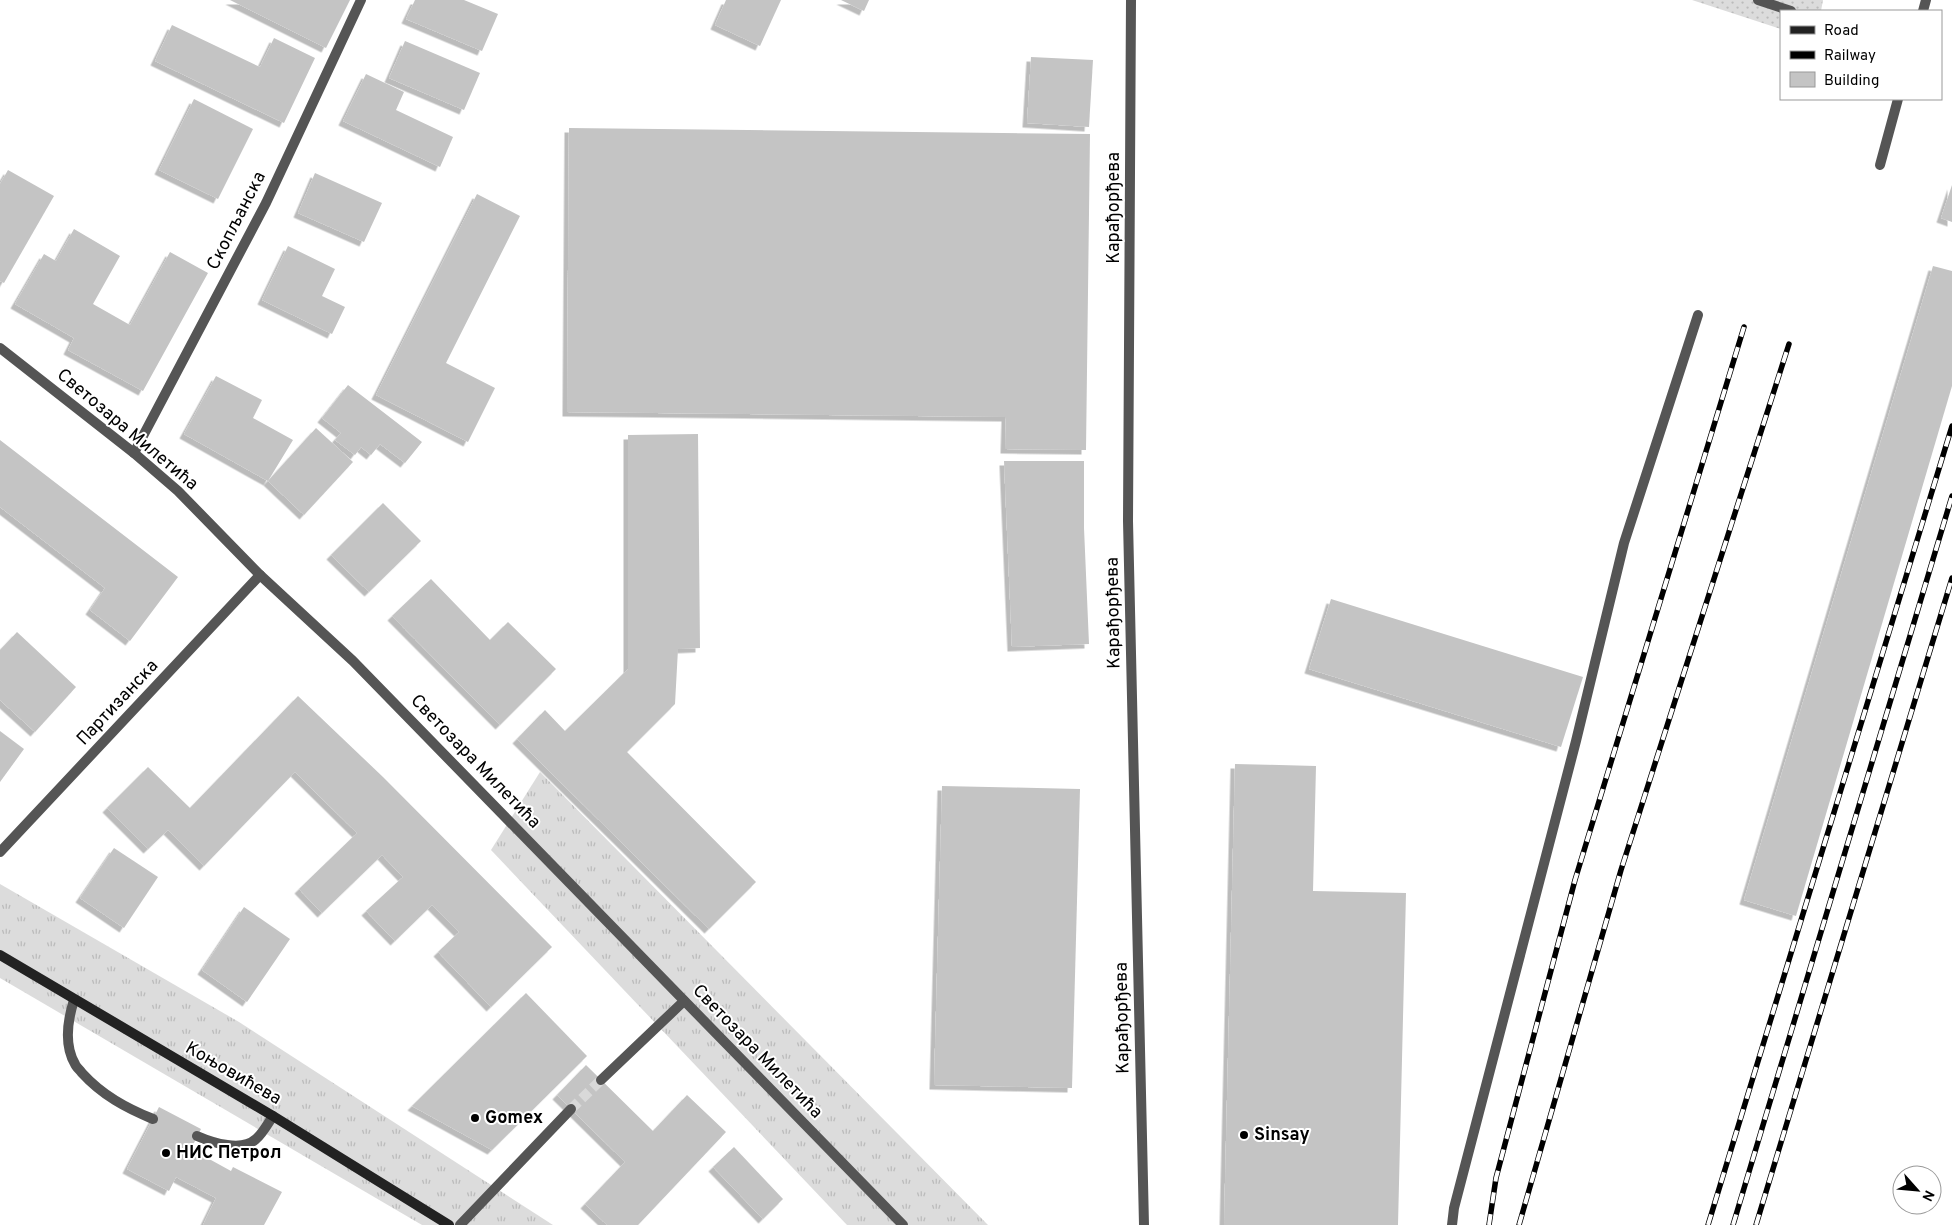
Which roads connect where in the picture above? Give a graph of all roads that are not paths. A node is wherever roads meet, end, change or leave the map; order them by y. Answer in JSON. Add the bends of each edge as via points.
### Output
{"nodes":[{"id":1,"x":361,"y":0,"type":"edge"},
{"id":2,"x":1131,"y":0,"type":"edge"},
{"id":3,"x":1758,"y":0,"type":"edge"},
{"id":4,"x":1788,"y":10,"type":"edge"},
{"id":5,"x":1898,"y":100,"type":"edge"},
{"id":6,"x":1880,"y":165,"type":"dead end"},
{"id":7,"x":1698,"y":316,"type":"dead end"},
{"id":8,"x":0,"y":348,"type":"edge"},
{"id":9,"x":134,"y":452,"type":"junction"},
{"id":10,"x":260,"y":575,"type":"junction"},
{"id":11,"x":0,"y":852,"type":"edge"},
{"id":12,"x":0,"y":955,"type":"edge"},
{"id":13,"x":74,"y":1000,"type":"junction"},
{"id":14,"x":684,"y":1000,"type":"junction"},
{"id":15,"x":601,"y":1080,"type":"tunnel mouth"},
{"id":16,"x":571,"y":1109,"type":"tunnel mouth"},
{"id":17,"x":273,"y":1116,"type":"junction"},
{"id":18,"x":153,"y":1119,"type":"dead end"},
{"id":19,"x":197,"y":1136,"type":"dead end"},
{"id":20,"x":448,"y":1225,"type":"edge"},
{"id":21,"x":460,"y":1225,"type":"edge"},
{"id":22,"x":903,"y":1225,"type":"edge"},
{"id":23,"x":1144,"y":1225,"type":"edge"},
{"id":24,"x":1452,"y":1225,"type":"edge"}],
"edges":[{"from":1,"to":9,"type":"street","name":"Скопљанска","via":[[266,203]]},
{"from":2,"to":23,"type":"street","name":"Карађорђева","via":[[1128,521]]},
{"from":3,"to":4,"type":"street"},
{"from":5,"to":6,"type":"street"},
{"from":7,"to":24,"type":"street","via":[[1624,543]]},
{"from":8,"to":9,"type":"street","name":"Светозара Милетића"},
{"from":9,"to":10,"type":"street","name":"Светозара Милетића","via":[[178,491]]},
{"from":10,"to":11,"type":"street","name":"Партизанска"},
{"from":10,"to":14,"type":"street","name":"Светозара Милетића","via":[[353,660]]},
{"from":12,"to":13,"type":"main road","name":"Коњовићева"},
{"from":13,"to":17,"type":"main road","name":"Коњовићева"},
{"from":13,"to":18,"type":"street","via":[[69,1017],[69,1042],[74,1064],[104,1094]]},
{"from":14,"to":15,"type":"street"},
{"from":14,"to":22,"type":"street","name":"Светозара Милетића"},
{"from":16,"to":21,"type":"street"},
{"from":17,"to":19,"type":"street","via":[[250,1143],[225,1144]]},
{"from":17,"to":20,"type":"main road","name":"Коњовићева"}]}
